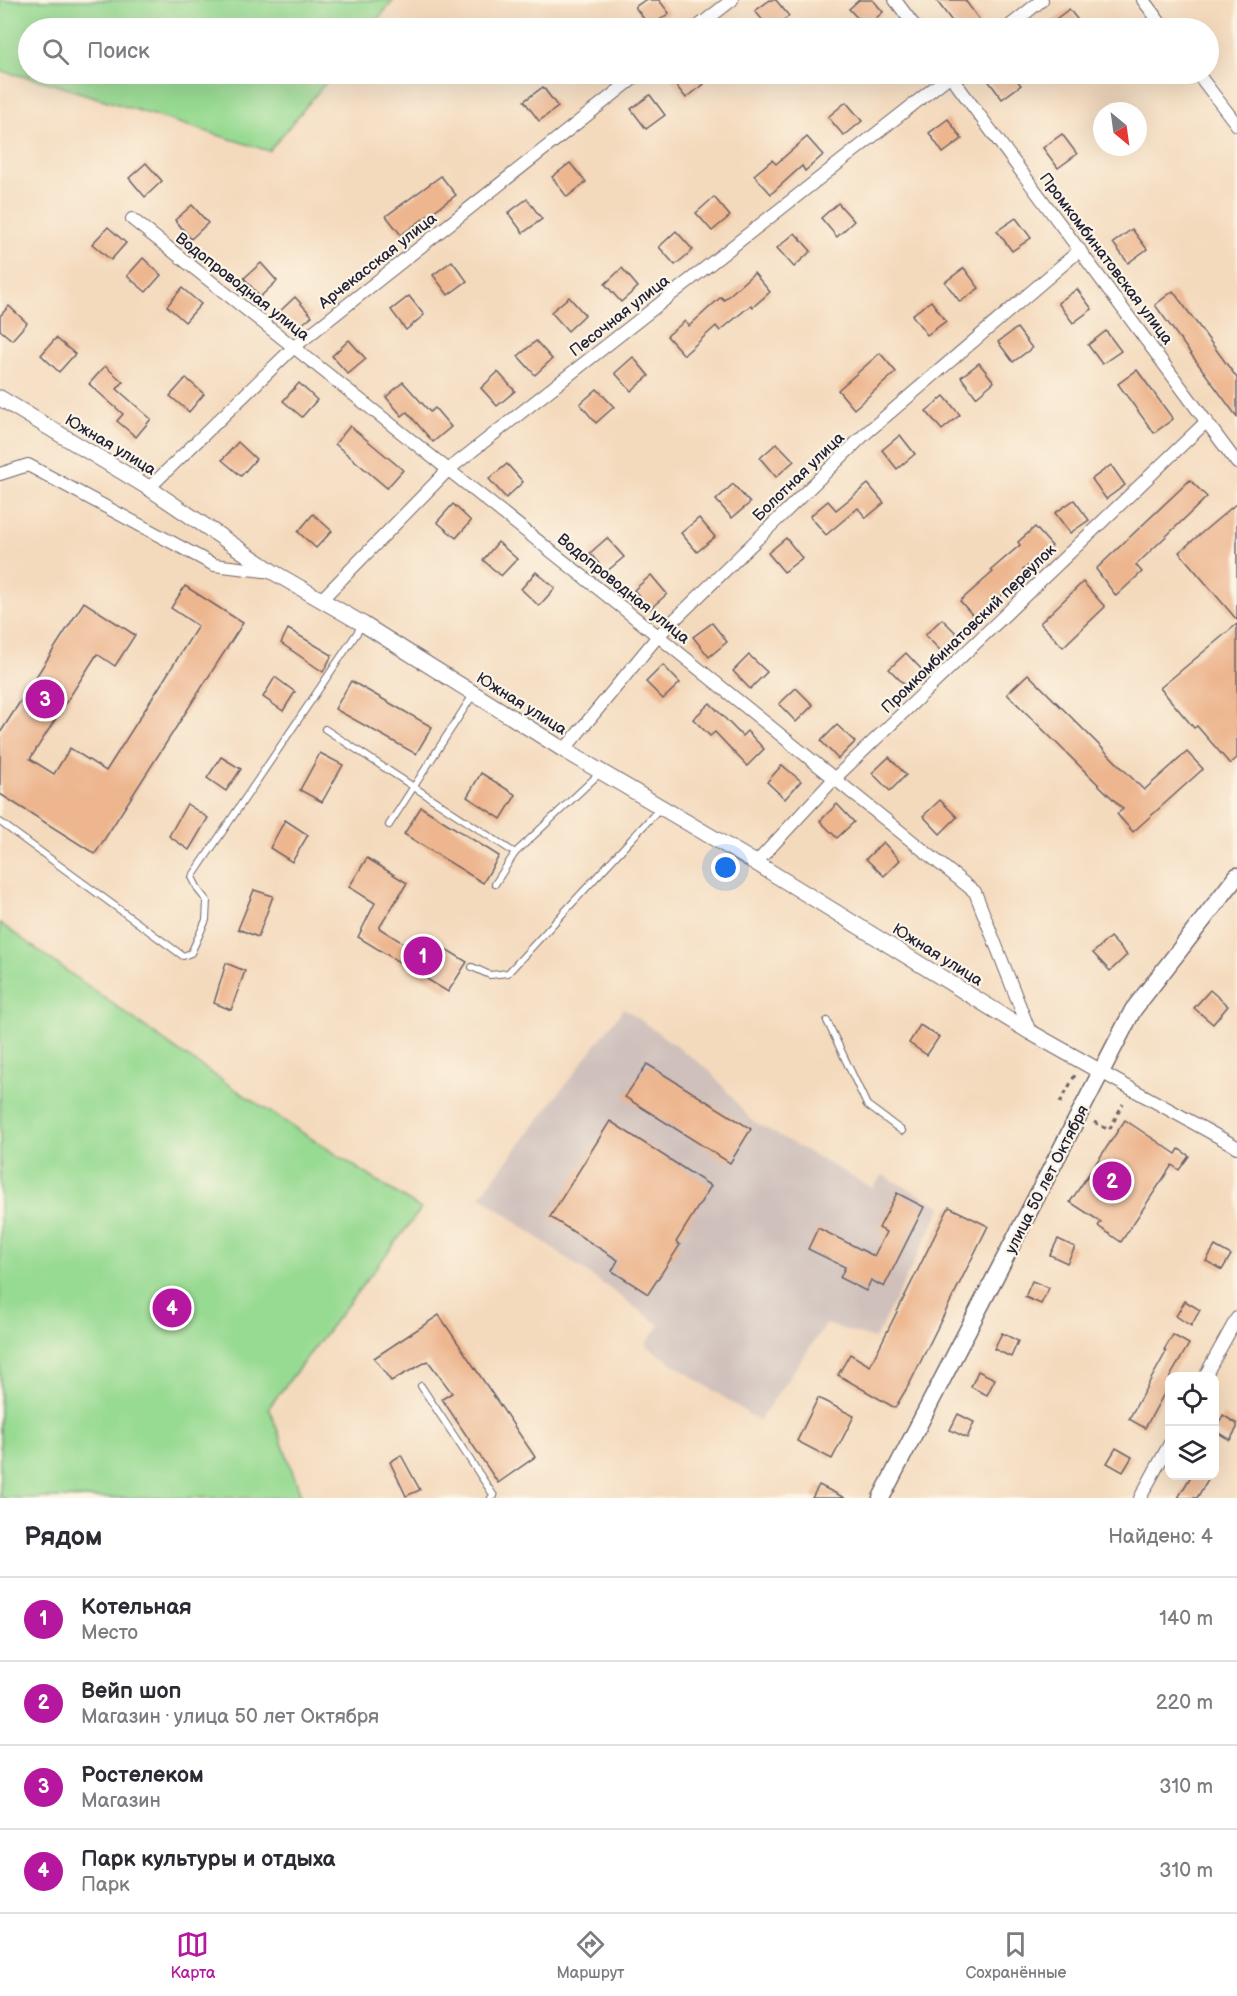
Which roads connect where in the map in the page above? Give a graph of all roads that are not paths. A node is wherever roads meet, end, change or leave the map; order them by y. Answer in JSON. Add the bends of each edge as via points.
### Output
{"nodes":[{"id":1,"x":732,"y":0,"type":"edge"},
{"id":2,"x":894,"y":0,"type":"edge"},
{"id":3,"x":1042,"y":0,"type":"edge"},
{"id":4,"x":1143,"y":0,"type":"edge"},
{"id":5,"x":709,"y":18,"type":"edge"},
{"id":6,"x":908,"y":18,"type":"edge"},
{"id":7,"x":1020,"y":18,"type":"edge"},
{"id":8,"x":1156,"y":18,"type":"edge"},
{"id":9,"x":626,"y":84,"type":"edge"},
{"id":10,"x":937,"y":84,"type":"edge"},
{"id":11,"x":957,"y":84,"type":"edge"},
{"id":12,"x":1206,"y":84,"type":"edge"},
{"id":13,"x":1237,"y":125,"type":"edge"},
{"id":14,"x":132,"y":219,"type":"dead end"},
{"id":15,"x":1080,"y":250,"type":"junction"},
{"id":16,"x":294,"y":347,"type":"junction"},
{"id":17,"x":0,"y":398,"type":"edge"},
{"id":18,"x":1207,"y":421,"type":"junction"},
{"id":19,"x":1237,"y":463,"type":"edge"},
{"id":20,"x":448,"y":470,"type":"junction"},
{"id":21,"x":0,"y":474,"type":"edge"},
{"id":22,"x":149,"y":488,"type":"junction"},
{"id":23,"x":273,"y":572,"type":"junction"},
{"id":24,"x":321,"y":600,"type":"junction"},
{"id":25,"x":363,"y":624,"type":"junction"},
{"id":26,"x":658,"y":636,"type":"junction"},
{"id":27,"x":473,"y":694,"type":"junction"},
{"id":28,"x":325,"y":729,"type":"dead end"},
{"id":29,"x":564,"y":750,"type":"junction"},
{"id":30,"x":601,"y":771,"type":"junction"},
{"id":31,"x":834,"y":779,"type":"junction"},
{"id":32,"x":414,"y":787,"type":"junction"},
{"id":33,"x":661,"y":807,"type":"junction"},
{"id":34,"x":0,"y":822,"type":"edge"},
{"id":35,"x":389,"y":825,"type":"dead end"},
{"id":36,"x":515,"y":853,"type":"junction"},
{"id":37,"x":756,"y":863,"type":"junction"},
{"id":38,"x":1237,"y":876,"type":"edge"},
{"id":39,"x":495,"y":884,"type":"dead end"},
{"id":40,"x":472,"y":967,"type":"dead end"},
{"id":41,"x":827,"y":1021,"type":"dead end"},
{"id":42,"x":1030,"y":1032,"type":"junction"},
{"id":43,"x":1101,"y":1072,"type":"junction"},
{"id":44,"x":902,"y":1131,"type":"dead end"},
{"id":45,"x":1237,"y":1147,"type":"edge"},
{"id":46,"x":1237,"y":1318,"type":"edge"},
{"id":47,"x":1208,"y":1372,"type":"edge"},
{"id":48,"x":421,"y":1386,"type":"dead end"},
{"id":49,"x":1165,"y":1452,"type":"edge"},
{"id":50,"x":491,"y":1498,"type":"edge"},
{"id":51,"x":881,"y":1498,"type":"edge"},
{"id":52,"x":1140,"y":1498,"type":"edge"}],
"edges":[{"from":1,"to":5,"type":"street"},
{"from":2,"to":6,"type":"street"},
{"from":3,"to":7,"type":"street"},
{"from":4,"to":8,"type":"street"},
{"from":9,"to":16,"type":"street","name":"Арчекасская улица"},
{"from":10,"to":20,"type":"street","name":"Песочная улица"},
{"from":11,"to":15,"type":"street","name":"Промкомбинатовская улица"},
{"from":12,"to":13,"type":"street"},
{"from":14,"to":16,"type":"street","name":"Водопроводная улица"},
{"from":15,"to":18,"type":"street","name":"Промкомбинатовская улица"},
{"from":15,"to":26,"type":"street","name":"Болотная улица","via":[[865,434]]},
{"from":16,"to":20,"type":"street","name":"Водопроводная улица"},
{"from":16,"to":22,"type":"street","name":"Арчекасская улица"},
{"from":17,"to":22,"type":"street","name":"Южная улица"},
{"from":18,"to":19,"type":"street","name":"Промкомбинатовская улица"},
{"from":18,"to":31,"type":"street","name":"Промкомбинатовский переулок"},
{"from":20,"to":24,"type":"street","name":"Песочная улица"},
{"from":20,"to":26,"type":"street","name":"Водопроводная улица"},
{"from":21,"to":23,"type":"street","via":[[28,465],[214,565]]},
{"from":22,"to":23,"type":"street","name":"Южная улица"},
{"from":23,"to":24,"type":"street","name":"Южная улица"},
{"from":24,"to":25,"type":"street","name":"Южная улица"},
{"from":25,"to":27,"type":"street","name":"Южная улица"},
{"from":25,"to":34,"type":"lane","via":[[192,877],[207,901],[206,920],[191,953],[183,956]]},
{"from":26,"to":29,"type":"street","name":"Болотная улица"},
{"from":26,"to":31,"type":"street","name":"Водопроводная улица"},
{"from":27,"to":29,"type":"street","name":"Южная улица"},
{"from":27,"to":32,"type":"lane"},
{"from":28,"to":32,"type":"lane"},
{"from":29,"to":30,"type":"street","name":"Южная улица"},
{"from":30,"to":33,"type":"street","name":"Южная улица"},
{"from":30,"to":36,"type":"lane"},
{"from":31,"to":37,"type":"street","name":"Промкомбинатовский переулок"},
{"from":31,"to":42,"type":"street","name":"Водопроводная улица","via":[[975,892]]},
{"from":32,"to":35,"type":"lane"},
{"from":32,"to":36,"type":"lane"},
{"from":33,"to":37,"type":"street","name":"Южная улица"},
{"from":33,"to":40,"type":"lane","via":[[508,973],[490,975]]},
{"from":36,"to":39,"type":"lane"},
{"from":37,"to":42,"type":"street","name":"Южная улица"},
{"from":38,"to":43,"type":"main road","name":"улица 50 лет Октября","via":[[1133,1010]]},
{"from":41,"to":44,"type":"lane","via":[[867,1105]]},
{"from":42,"to":43,"type":"street","name":"Южная улица"},
{"from":43,"to":45,"type":"street"},
{"from":43,"to":51,"type":"main road","name":"улица 50 лет Октября"},
{"from":46,"to":47,"type":"street"},
{"from":48,"to":50,"type":"lane","via":[[494,1496]]},
{"from":49,"to":52,"type":"street"}]}
